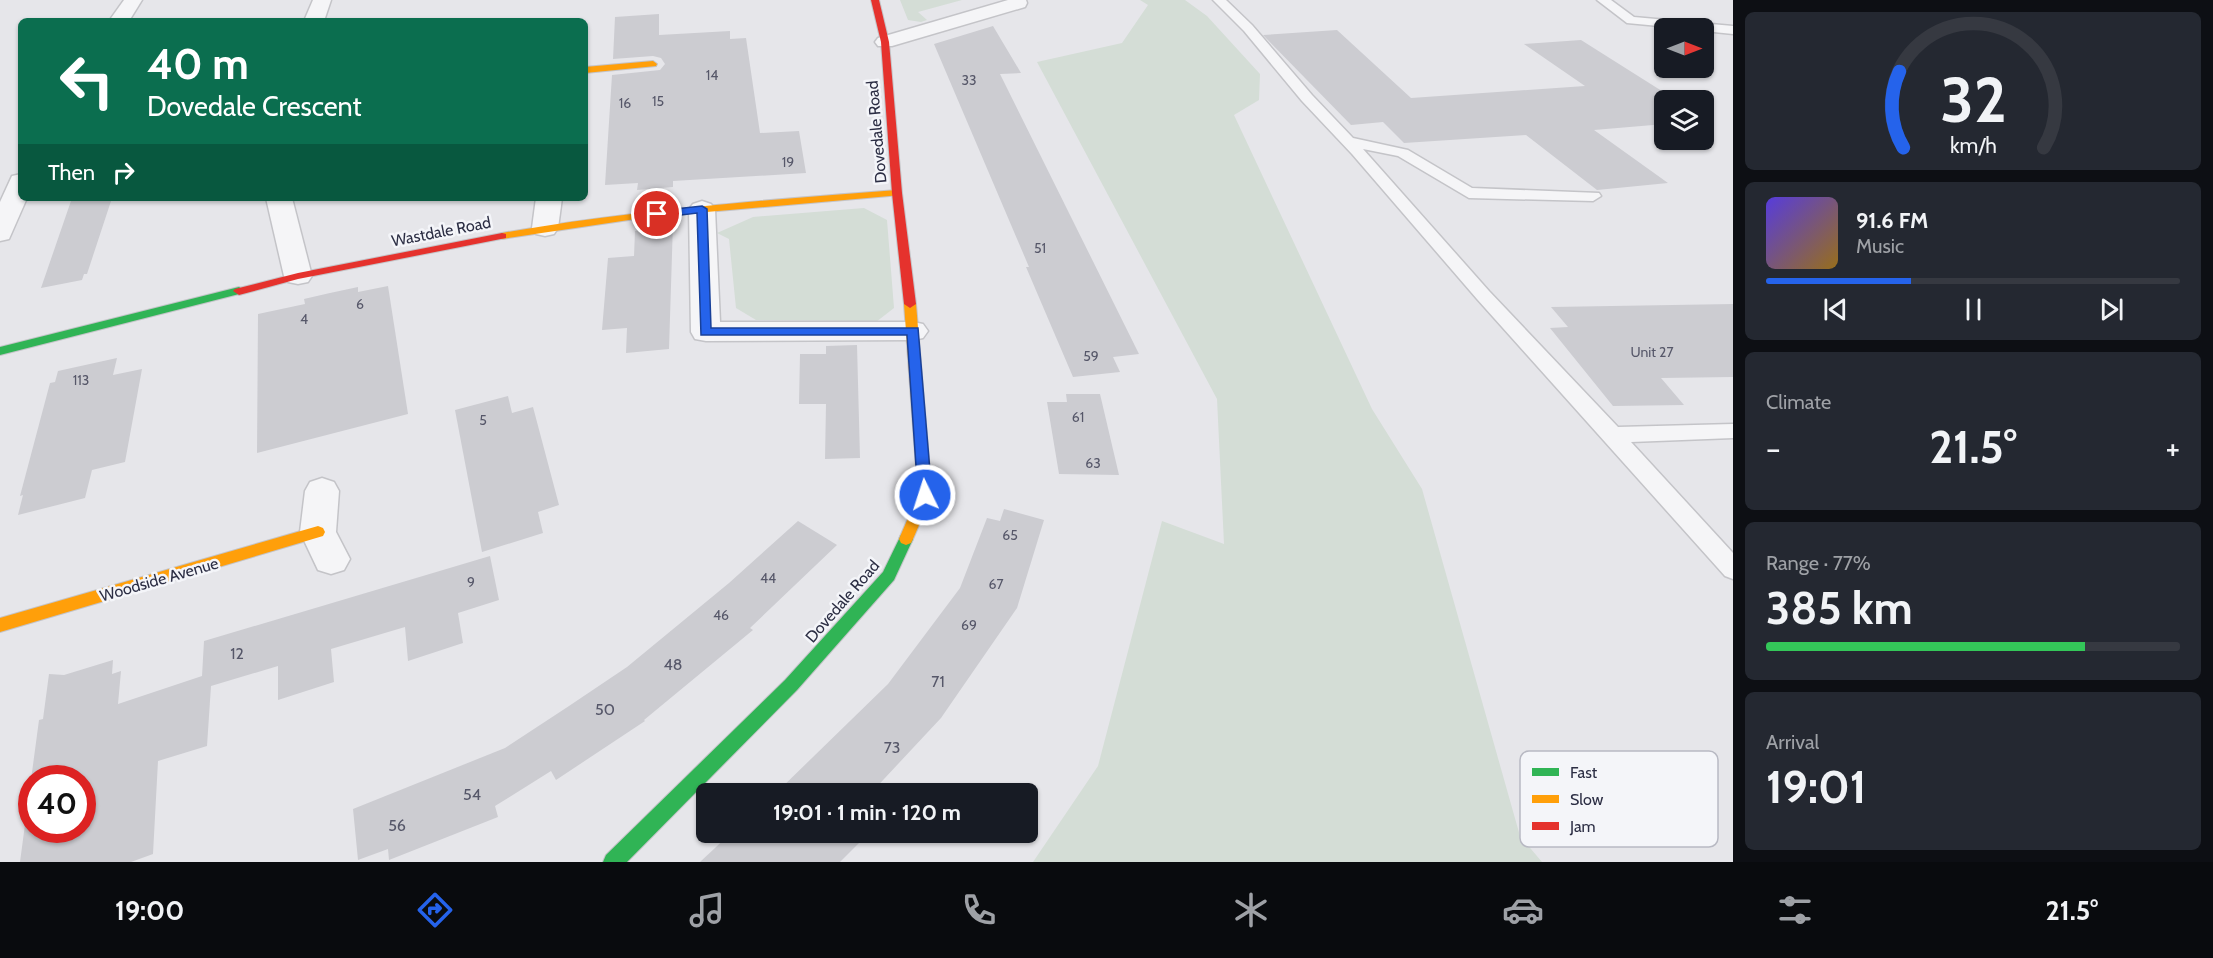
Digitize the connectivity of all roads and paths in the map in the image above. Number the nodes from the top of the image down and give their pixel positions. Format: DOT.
graph roads {
  1 [pos="133,0"];
  2 [pos="322,0"];
  3 [pos="875,0"];
  4 [pos="1017,0"];
  5 [pos="1219,0"];
  6 [pos="1603,0"];
  7 [pos="121,18"];
  8 [pos="315,18"];
  9 [pos="1733,30"];
  10 [pos="885,42"];
  11 [pos="652,64"];
  12 [pos="588,70"];
  13 [pos="1348,141"];
  14 [pos="18,188"];
  15 [pos="897,193"];
  16 [pos="1593,196"];
  17 [pos="280,201"];
  18 [pos="549,201"];
  19 [pos="702,209"];
  20 [pos="545,228"];
  21 [pos="0,233"];
  22 [pos="298,276"];
  23 [pos="913,331"];
  24 [pos="0,351"];
  25 [pos="1733,431"];
  26 [pos="1613,435"];
  27 [pos="322,491"];
  28 [pos="324,545"];
  29 [pos="1733,569"];
  30 [pos="0,625"];
  31 [pos="613,862"];
  1 -- 7 [label="street"];
  2 -- 8 [label="street"];
  3 -- 10 [label="street, Dovedale Road"];
  4 -- 10 [label="street"];
  5 -- 13 [label="lane"];
  6 -- 9 [label="lane"];
  10 -- 15 [label="street, Dovedale Road"];
  11 -- 12 [label="street"];
  13 -- 16 [label="lane"];
  13 -- 26 [label="lane"];
  14 -- 21 [label="street"];
  15 -- 19 [label="street, Wastdale Road"];
  15 -- 23 [label="street, Dovedale Road"];
  17 -- 22 [label="street"];
  18 -- 20 [label="street"];
  19 -- 20 [label="street, Wastdale Road"];
  19 -- 23 [label="street"];
  20 -- 22 [label="street, Wastdale Road"];
  22 -- 24 [label="street, Wastdale Road"];
  23 -- 31 [label="street, Dovedale Road"];
  25 -- 26 [label="lane"];
  26 -- 29 [label="lane"];
  27 -- 28 [label="street, Woodside Avenue"];
  28 -- 30 [label="street, Woodside Avenue"];
}
